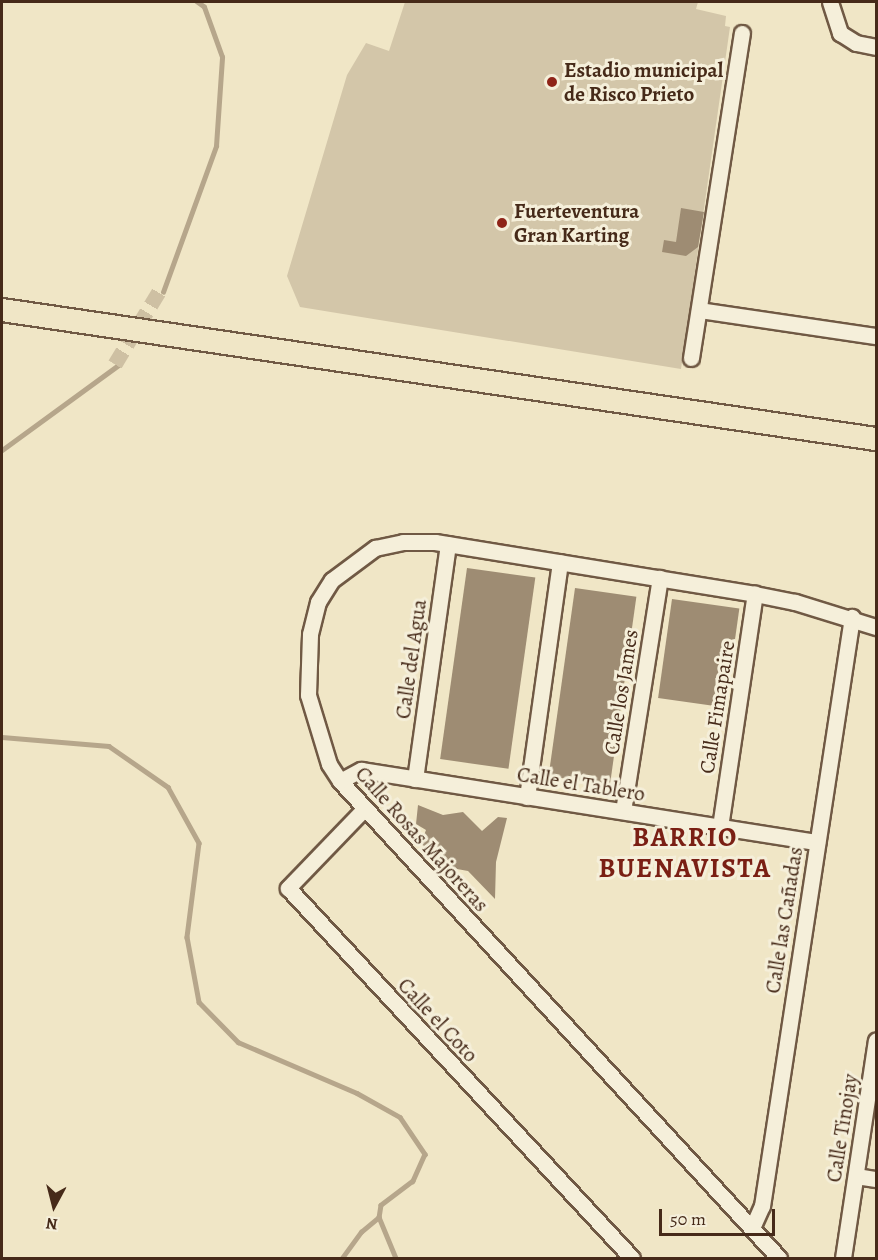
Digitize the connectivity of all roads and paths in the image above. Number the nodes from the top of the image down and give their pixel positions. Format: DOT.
graph roads {
  1 [pos="831,2"];
  2 [pos="742,33"];
  3 [pos="876,47"];
  4 [pos="2,310"];
  5 [pos="699,310"];
  6 [pos="876,336"];
  7 [pos="691,358"];
  8 [pos="876,439"];
  9 [pos="448,544"];
  10 [pos="560,562"];
  11 [pos="660,578"];
  12 [pos="755,594"];
  13 [pos="852,617"];
  14 [pos="876,627"];
  15 [pos="415,779"];
  16 [pos="340,781"];
  17 [pos="527,796"];
  18 [pos="363,809"];
  19 [pos="623,811"];
  20 [pos="720,827"];
  21 [pos="817,842"];
  22 [pos="876,1040"];
  23 [pos="856,1176"];
  24 [pos="876,1179"];
  25 [pos="752,1228"];
  26 [pos="632,1258"];
  27 [pos="779,1258"];
  28 [pos="843,1258"];
  1 -- 3 [label="street"];
  2 -- 5 [label="street"];
  4 -- 8 [label="main road"];
  5 -- 6 [label="street"];
  5 -- 7 [label="street"];
  9 -- 10 [label="street, Calle Rosas Majoreras"];
  9 -- 15 [label="street, Calle del Agua"];
  9 -- 16 [label="street, Calle Rosas Majoreras"];
  10 -- 11 [label="street, Calle Rosas Majoreras"];
  10 -- 17 [label="street"];
  11 -- 12 [label="street, Calle Rosas Majoreras"];
  11 -- 19 [label="street, Calle los James"];
  12 -- 13 [label="street, Calle Rosas Majoreras"];
  12 -- 20 [label="street, Calle Fimapaire"];
  13 -- 14 [label="street, Calle Rosas Majoreras"];
  13 -- 21 [label="street, Calle las Cañadas"];
  15 -- 16 [label="street, Calle el Tablero"];
  15 -- 17 [label="street, Calle el Tablero"];
  16 -- 18 [label="street, Calle Rosas Majoreras"];
  17 -- 19 [label="street, Calle el Tablero"];
  18 -- 25 [label="street, Calle Rosas Majoreras"];
  18 -- 26 [label="street, Calle el Coto"];
  19 -- 20 [label="street, Calle el Tablero"];
  20 -- 21 [label="street, Calle el Tablero"];
  21 -- 25 [label="street, Calle las Cañadas"];
  22 -- 23 [label="street, Calle Tinojay"];
  23 -- 24 [label="street"];
  23 -- 28 [label="street, Calle Tinojay"];
  25 -- 27 [label="street, Calle Rosas Majoreras"];
}
